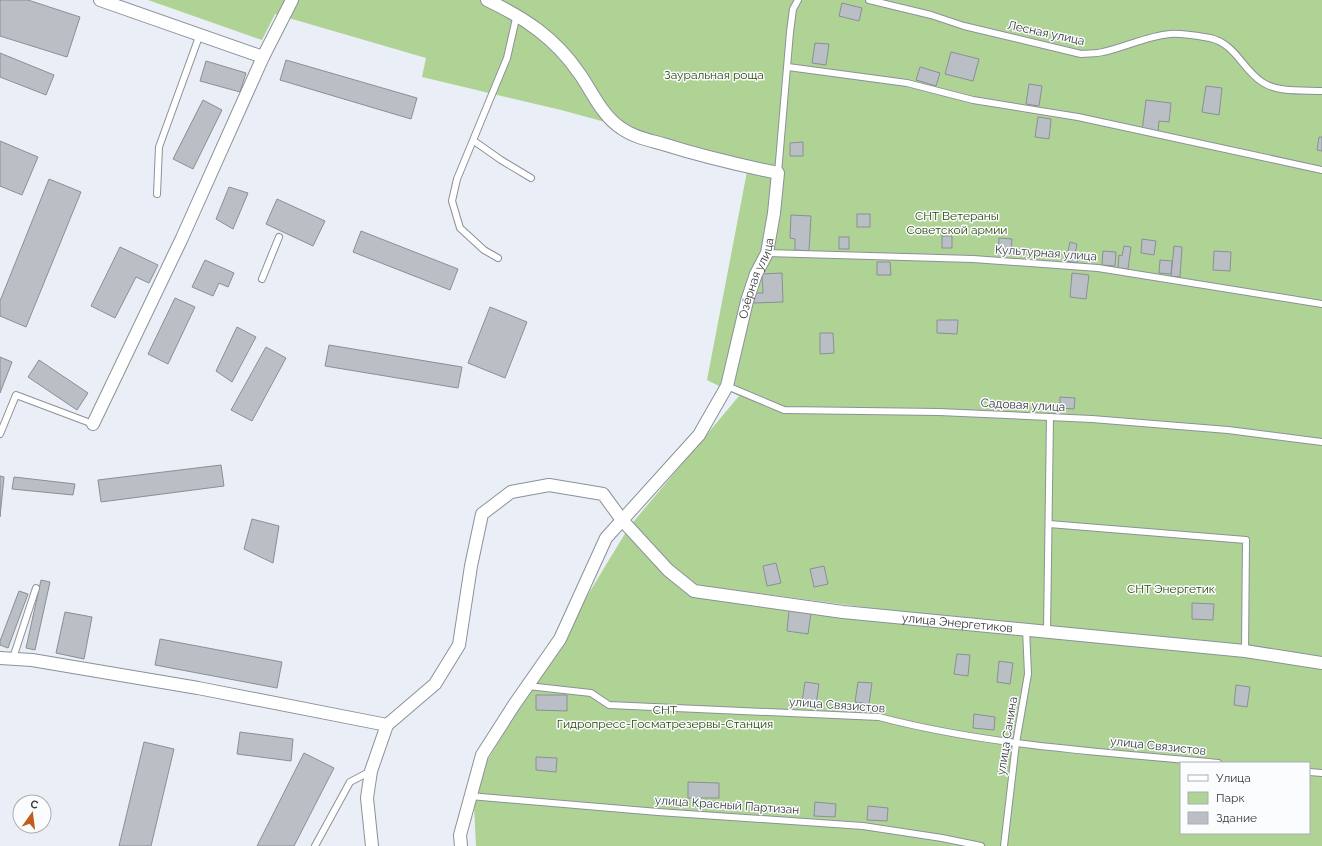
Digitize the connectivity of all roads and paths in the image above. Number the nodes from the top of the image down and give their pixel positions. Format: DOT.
graph roads {
  1 [pos="100,0"];
  2 [pos="292,0"];
  3 [pos="488,0"];
  4 [pos="798,0"];
  5 [pos="868,0"];
  6 [pos="517,14"];
  7 [pos="200,34"];
  8 [pos="263,57"];
  9 [pos="788,67"];
  10 [pos="1322,91"];
  11 [pos="474,141"];
  12 [pos="1322,170"];
  13 [pos="778,174"];
  14 [pos="531,178"];
  15 [pos="157,194"];
  16 [pos="279,237"];
  17 [pos="766,253"];
  18 [pos="498,258"];
  19 [pos="262,279"];
  20 [pos="1322,304"];
  21 [pos="727,386"];
  22 [pos="1050,417"];
  23 [pos="93,424"];
  24 [pos="0,434"];
  25 [pos="1322,442"];
  26 [pos="622,520"];
  27 [pos="1048,524"];
  28 [pos="36,588"];
  29 [pos="1026,629"];
  30 [pos="1047,631"];
  31 [pos="1245,651"];
  32 [pos="0,658"];
  33 [pos="13,658"];
  34 [pos="1322,664"];
  35 [pos="527,686"];
  36 [pos="387,725"];
  37 [pos="1016,742"];
  38 [pos="1208,762"];
  39 [pos="371,771"];
  40 [pos="1310,772"];
  41 [pos="1322,773"];
  42 [pos="470,796"];
  43 [pos="315,846"];
  44 [pos="372,846"];
  45 [pos="461,846"];
  46 [pos="981,846"];
  47 [pos="1004,846"];
  1 -- 7 [label="street"];
  2 -- 8 [label="street"];
  3 -- 6 [label="street"];
  4 -- 9 [label="lane, Озёрная улица"];
  5 -- 10 [label="lane, Лесная улица"];
  6 -- 11 [label="lane"];
  6 -- 13 [label="street"];
  7 -- 8 [label="street"];
  7 -- 15 [label="lane"];
  8 -- 23 [label="street"];
  9 -- 12 [label="lane"];
  9 -- 13 [label="lane, Озёрная улица"];
  11 -- 14 [label="lane"];
  11 -- 18 [label="lane"];
  13 -- 17 [label="street, Озёрная улица"];
  16 -- 19 [label="lane"];
  17 -- 20 [label="lane, Культурная улица"];
  17 -- 21 [label="street, Озёрная улица"];
  21 -- 22 [label="lane, Садовая улица"];
  21 -- 26 [label="street, Озёрная улица"];
  22 -- 25 [label="lane, Садовая улица"];
  22 -- 27 [label="lane"];
  23 -- 24 [label="lane"];
  26 -- 29 [label="street, улица Энергетиков"];
  26 -- 35 [label="street, Озёрная улица"];
  26 -- 36 [label="street, улица Энергетиков"];
  27 -- 30 [label="lane"];
  27 -- 31 [label="lane"];
  28 -- 33 [label="lane"];
  29 -- 30 [label="street, улица Энергетиков"];
  29 -- 37 [label="lane, улица Санина"];
  30 -- 31 [label="street, улица Энергетиков"];
  31 -- 34 [label="street, улица Энергетиков"];
  32 -- 33 [label="street"];
  33 -- 36 [label="street"];
  35 -- 37 [label="lane, улица Связистов"];
  35 -- 42 [label="street, Озёрная улица"];
  36 -- 39 [label="street"];
  37 -- 38 [label="lane, улица Связистов"];
  37 -- 47 [label="lane, улица Санина"];
  39 -- 43 [label="lane"];
  39 -- 44 [label="street"];
  40 -- 41 [label="lane"];
  42 -- 45 [label="street, Озёрная улица"];
  42 -- 46 [label="lane, улица Красный Партизан"];
}
